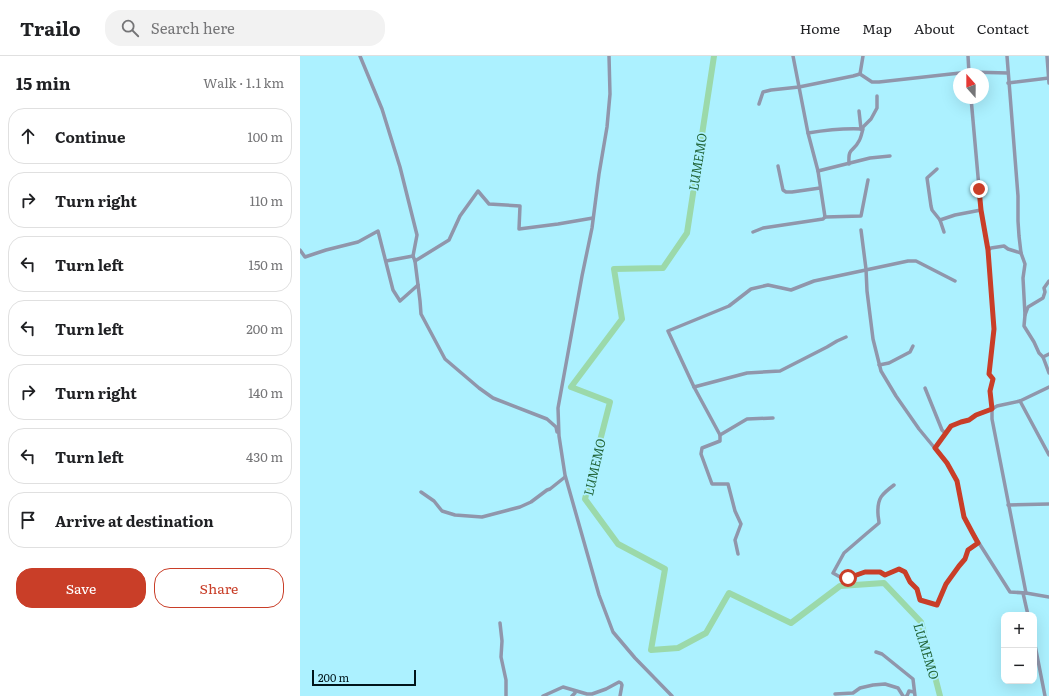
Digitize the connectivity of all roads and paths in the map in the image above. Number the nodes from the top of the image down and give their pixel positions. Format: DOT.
graph roads {
  1 [pos="360,56"];
  2 [pos="609,56"];
  3 [pos="793,56"];
  4 [pos="863,56"];
  5 [pos="968,56"];
  6 [pos="1007,56"];
  7 [pos="1047,56"];
  8 [pos="969,68"];
  9 [pos="989,73"];
  10 [pos="1008,73"];
  11 [pos="860,74"];
  12 [pos="953,75"];
  13 [pos="1049,78"];
  14 [pos="1008,83"];
  15 [pos="1049,83"];
  16 [pos="799,87"];
  17 [pos="877,96"];
  18 [pos="759,104"];
  19 [pos="972,104"];
  20 [pos="859,111"];
  21 [pos="861,129"];
  22 [pos="808,133"];
  23 [pos="890,156"];
  24 [pos="849,164"];
  25 [pos="778,166"];
  26 [pos="937,169"];
  27 [pos="818,171"];
  28 [pos="868,180"];
  29 [pos="820,188"];
  30 [pos="981,210"];
  31 [pos="825,217"];
  32 [pos="593,218"];
  33 [pos="940,220"];
  34 [pos="861,230"];
  35 [pos="753,232"];
  36 [pos="944,232"];
  37 [pos="300,250"];
  38 [pos="988,250"];
  39 [pos="1021,253"];
  40 [pos="413,256"];
  41 [pos="386,261"];
  42 [pos="415,261"];
  43 [pos="866,269"];
  44 [pos="955,281"];
  45 [pos="1049,281"];
  46 [pos="418,285"];
  47 [pos="1025,314"];
  48 [pos="846,337"];
  49 [pos="912,346"];
  50 [pos="1049,354"];
  51 [pos="1043,357"];
  52 [pos="879,365"];
  53 [pos="1049,373"];
  54 [pos="694,387"];
  55 [pos="1049,387"];
  56 [pos="925,388"];
  57 [pos="1020,401"];
  58 [pos="992,409"];
  59 [pos="773,418"];
  60 [pos="945,433"];
  61 [pos="720,434"];
  62 [pos="558,436"];
  63 [pos="935,448"];
  64 [pos="1049,455"];
  65 [pos="565,477"];
  66 [pos="894,485"];
  67 [pos="421,492"];
  68 [pos="1049,504"];
  69 [pos="1008,505"];
  70 [pos="978,543"];
  71 [pos="738,554"];
  72 [pos="1024,593"];
  73 [pos="1049,598"];
  74 [pos="1027,612"];
  75 [pos="500,623"];
  76 [pos="1036,648"];
  77 [pos="876,652"];
  78 [pos="575,694"];
  79 [pos="835,694"];
  80 [pos="853,694"];
  81 [pos="914,694"];
  82 [pos="506,696"];
  83 [pos="543,696"];
  84 [pos="620,696"];
  85 [pos="672,696"];
  86 [pos="904,696"];
  87 [pos="1045,696"];
  1 -- 40 [label="street"];
  2 -- 32 [label="street"];
  3 -- 16 [label="street"];
  4 -- 11 [label="street"];
  5 -- 8 [label="street"];
  6 -- 10 [label="street"];
  7 -- 13 [label="street"];
  9 -- 10 [label="street"];
  10 -- 14 [label="street"];
  11 -- 12 [label="street"];
  11 -- 16 [label="street"];
  13 -- 14 [label="street"];
  13 -- 15 [label="street"];
  14 -- 39 [label="street"];
  16 -- 18 [label="street"];
  16 -- 22 [label="street"];
  17 -- 21 [label="street"];
  19 -- 30 [label="street"];
  20 -- 21 [label="street"];
  21 -- 22 [label="street"];
  21 -- 24 [label="street"];
  22 -- 27 [label="street"];
  23 -- 24 [label="street"];
  24 -- 27 [label="street"];
  25 -- 29 [label="street"];
  26 -- 33 [label="street"];
  27 -- 29 [label="street"];
  28 -- 31 [label="street"];
  29 -- 31 [label="street"];
  30 -- 33 [label="street"];
  30 -- 38 [label="street"];
  31 -- 35 [label="street"];
  32 -- 42 [label="street"];
  32 -- 62 [label="street"];
  33 -- 36 [label="street"];
  34 -- 43 [label="street"];
  37 -- 41 [label="street"];
  38 -- 39 [label="street"];
  38 -- 58 [label="street"];
  39 -- 47 [label="street"];
  40 -- 41 [label="street"];
  40 -- 42 [label="street"];
  41 -- 46 [label="street"];
  42 -- 46 [label="street"];
  43 -- 44 [label="street"];
  43 -- 52 [label="street"];
  43 -- 54 [label="street"];
  45 -- 47 [label="street"];
  46 -- 62 [label="street"];
  47 -- 51 [label="street"];
  48 -- 54 [label="street"];
  49 -- 52 [label="street"];
  50 -- 51 [label="street"];
  51 -- 53 [label="street"];
  52 -- 63 [label="street"];
  54 -- 61 [label="street"];
  55 -- 57 [label="street"];
  56 -- 60 [label="street"];
  57 -- 58 [label="street"];
  57 -- 64 [label="street"];
  58 -- 60 [label="street"];
  58 -- 69 [label="street"];
  59 -- 61 [label="street"];
  60 -- 63 [label="street"];
  61 -- 71 [label="street"];
  62 -- 65 [label="street"];
  63 -- 70 [label="street"];
  65 -- 67 [label="street"];
  65 -- 85 [label="street"];
  66 -- 70 [label="street"];
  68 -- 69 [label="street"];
  69 -- 72 [label="street"];
  70 -- 72 [label="street"];
  72 -- 73 [label="street"];
  72 -- 74 [label="street"];
  75 -- 82 [label="street"];
  76 -- 87 [label="street"];
  77 -- 81 [label="street"];
  78 -- 83 [label="street"];
  78 -- 84 [label="street"];
  79 -- 80 [label="street"];
  80 -- 86 [label="street"];
  81 -- 86 [label="street"];
}
